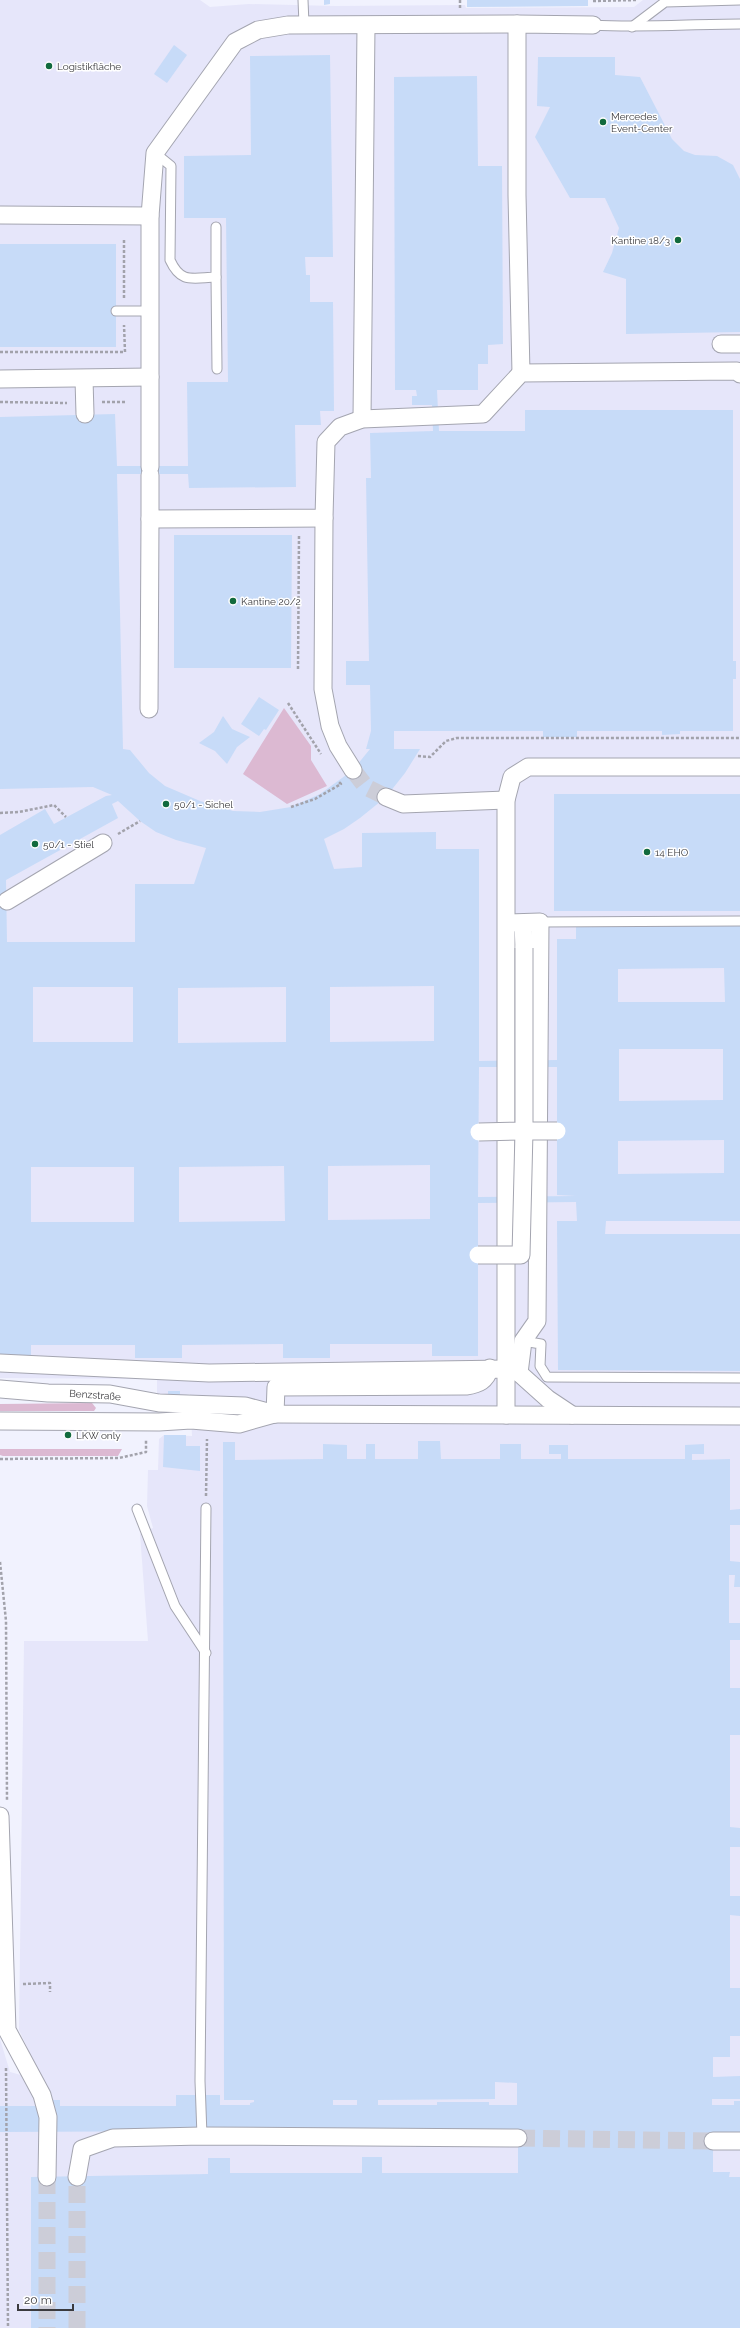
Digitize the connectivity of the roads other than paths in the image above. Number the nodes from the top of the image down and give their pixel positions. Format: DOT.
graph roads {
  1 [pos="303,0"];
  2 [pos="740,0"];
  3 [pos="304,24"];
  4 [pos="517,24"];
  5 [pos="740,24"];
  6 [pos="593,25"];
  7 [pos="366,26"];
  8 [pos="632,27"];
  9 [pos="155,153"];
  10 [pos="0,215"];
  11 [pos="150,216"];
  12 [pos="216,227"];
  13 [pos="216,277"];
  14 [pos="120,311"];
  15 [pos="149,311"];
  16 [pos="721,344"];
  17 [pos="740,344"];
  18 [pos="217,369"];
  19 [pos="739,372"];
  20 [pos="521,374"];
  21 [pos="150,377"];
  22 [pos="0,379"];
  23 [pos="84,379"];
  24 [pos="85,408"];
  25 [pos="362,419"];
  26 [pos="324,518"];
  27 [pos="150,519"];
  28 [pos="149,709"];
  29 [pos="740,767"];
  30 [pos="353,770"];
  31 [pos="386,796"];
  32 [pos="506,800"];
  33 [pos="103,843"];
  34 [pos="2,904"];
  35 [pos="740,920"];
  36 [pos="523,923"];
  37 [pos="524,1131"];
  38 [pos="557,1131"];
  39 [pos="479,1132"];
  40 [pos="478,1255"];
  41 [pos="523,1341"];
  42 [pos="0,1363"];
  43 [pos="490,1368"];
  44 [pos="513,1371"];
  45 [pos="740,1378"];
  46 [pos="0,1389"];
  47 [pos="191,1412"];
  48 [pos="275,1414"];
  49 [pos="506,1415"];
  50 [pos="572,1415"];
  51 [pos="740,1416"];
  52 [pos="0,1421"];
  53 [pos="206,1508"];
  54 [pos="137,1509"];
  55 [pos="206,1653"];
  56 [pos="3,1809"];
  57 [pos="202,2136"];
  58 [pos="518,2138"];
  59 [pos="713,2141"];
  60 [pos="740,2141"];
  61 [pos="47,2177"];
  62 [pos="77,2177"];
  1 -- 3 [label="lane"];
  2 -- 8 [label="lane"];
  3 -- 7 [label="street"];
  3 -- 9 [label="street"];
  4 -- 6 [label="street"];
  4 -- 7 [label="street"];
  4 -- 20 [label="street"];
  5 -- 8 [label="lane"];
  6 -- 8 [label="lane"];
  7 -- 25 [label="street"];
  9 -- 11 [label="street"];
  9 -- 13 [label="lane"];
  10 -- 11 [label="street"];
  11 -- 15 [label="street"];
  12 -- 13 [label="lane"];
  13 -- 18 [label="lane"];
  14 -- 15 [label="lane"];
  15 -- 21 [label="street"];
  16 -- 17 [label="street"];
  19 -- 20 [label="street"];
  20 -- 25 [label="street"];
  21 -- 23 [label="street"];
  21 -- 27 [label="street"];
  22 -- 23 [label="street"];
  23 -- 24 [label="street"];
  25 -- 26 [label="street"];
  26 -- 27 [label="street"];
  26 -- 30 [label="street"];
  27 -- 28 [label="street"];
  29 -- 32 [label="street"];
  31 -- 32 [label="street"];
  32 -- 36 [label="street"];
  33 -- 34 [label="street"];
  35 -- 36 [label="lane"];
  36 -- 37 [label="street, bridge"];
  36 -- 41 [label="street"];
  36 -- 44 [label="street"];
  37 -- 38 [label="street, bridge"];
  37 -- 39 [label="street, bridge"];
  37 -- 40 [label="street, bridge"];
  41 -- 44 [label="street"];
  41 -- 45 [label="lane"];
  42 -- 43 [label="street"];
  43 -- 44 [label="street"];
  43 -- 48 [label="street"];
  44 -- 49 [label="street"];
  44 -- 50 [label="street"];
  46 -- 47 [label="street, Benzstraße"];
  47 -- 48 [label="street"];
  47 -- 52 [label="street"];
  48 -- 49 [label="street"];
  49 -- 50 [label="street"];
  50 -- 51 [label="street"];
  53 -- 55 [label="lane"];
  54 -- 55 [label="lane"];
  55 -- 57 [label="lane"];
  56 -- 61 [label="street"];
  57 -- 58 [label="street"];
  57 -- 62 [label="street"];
  59 -- 60 [label="street"];
}
